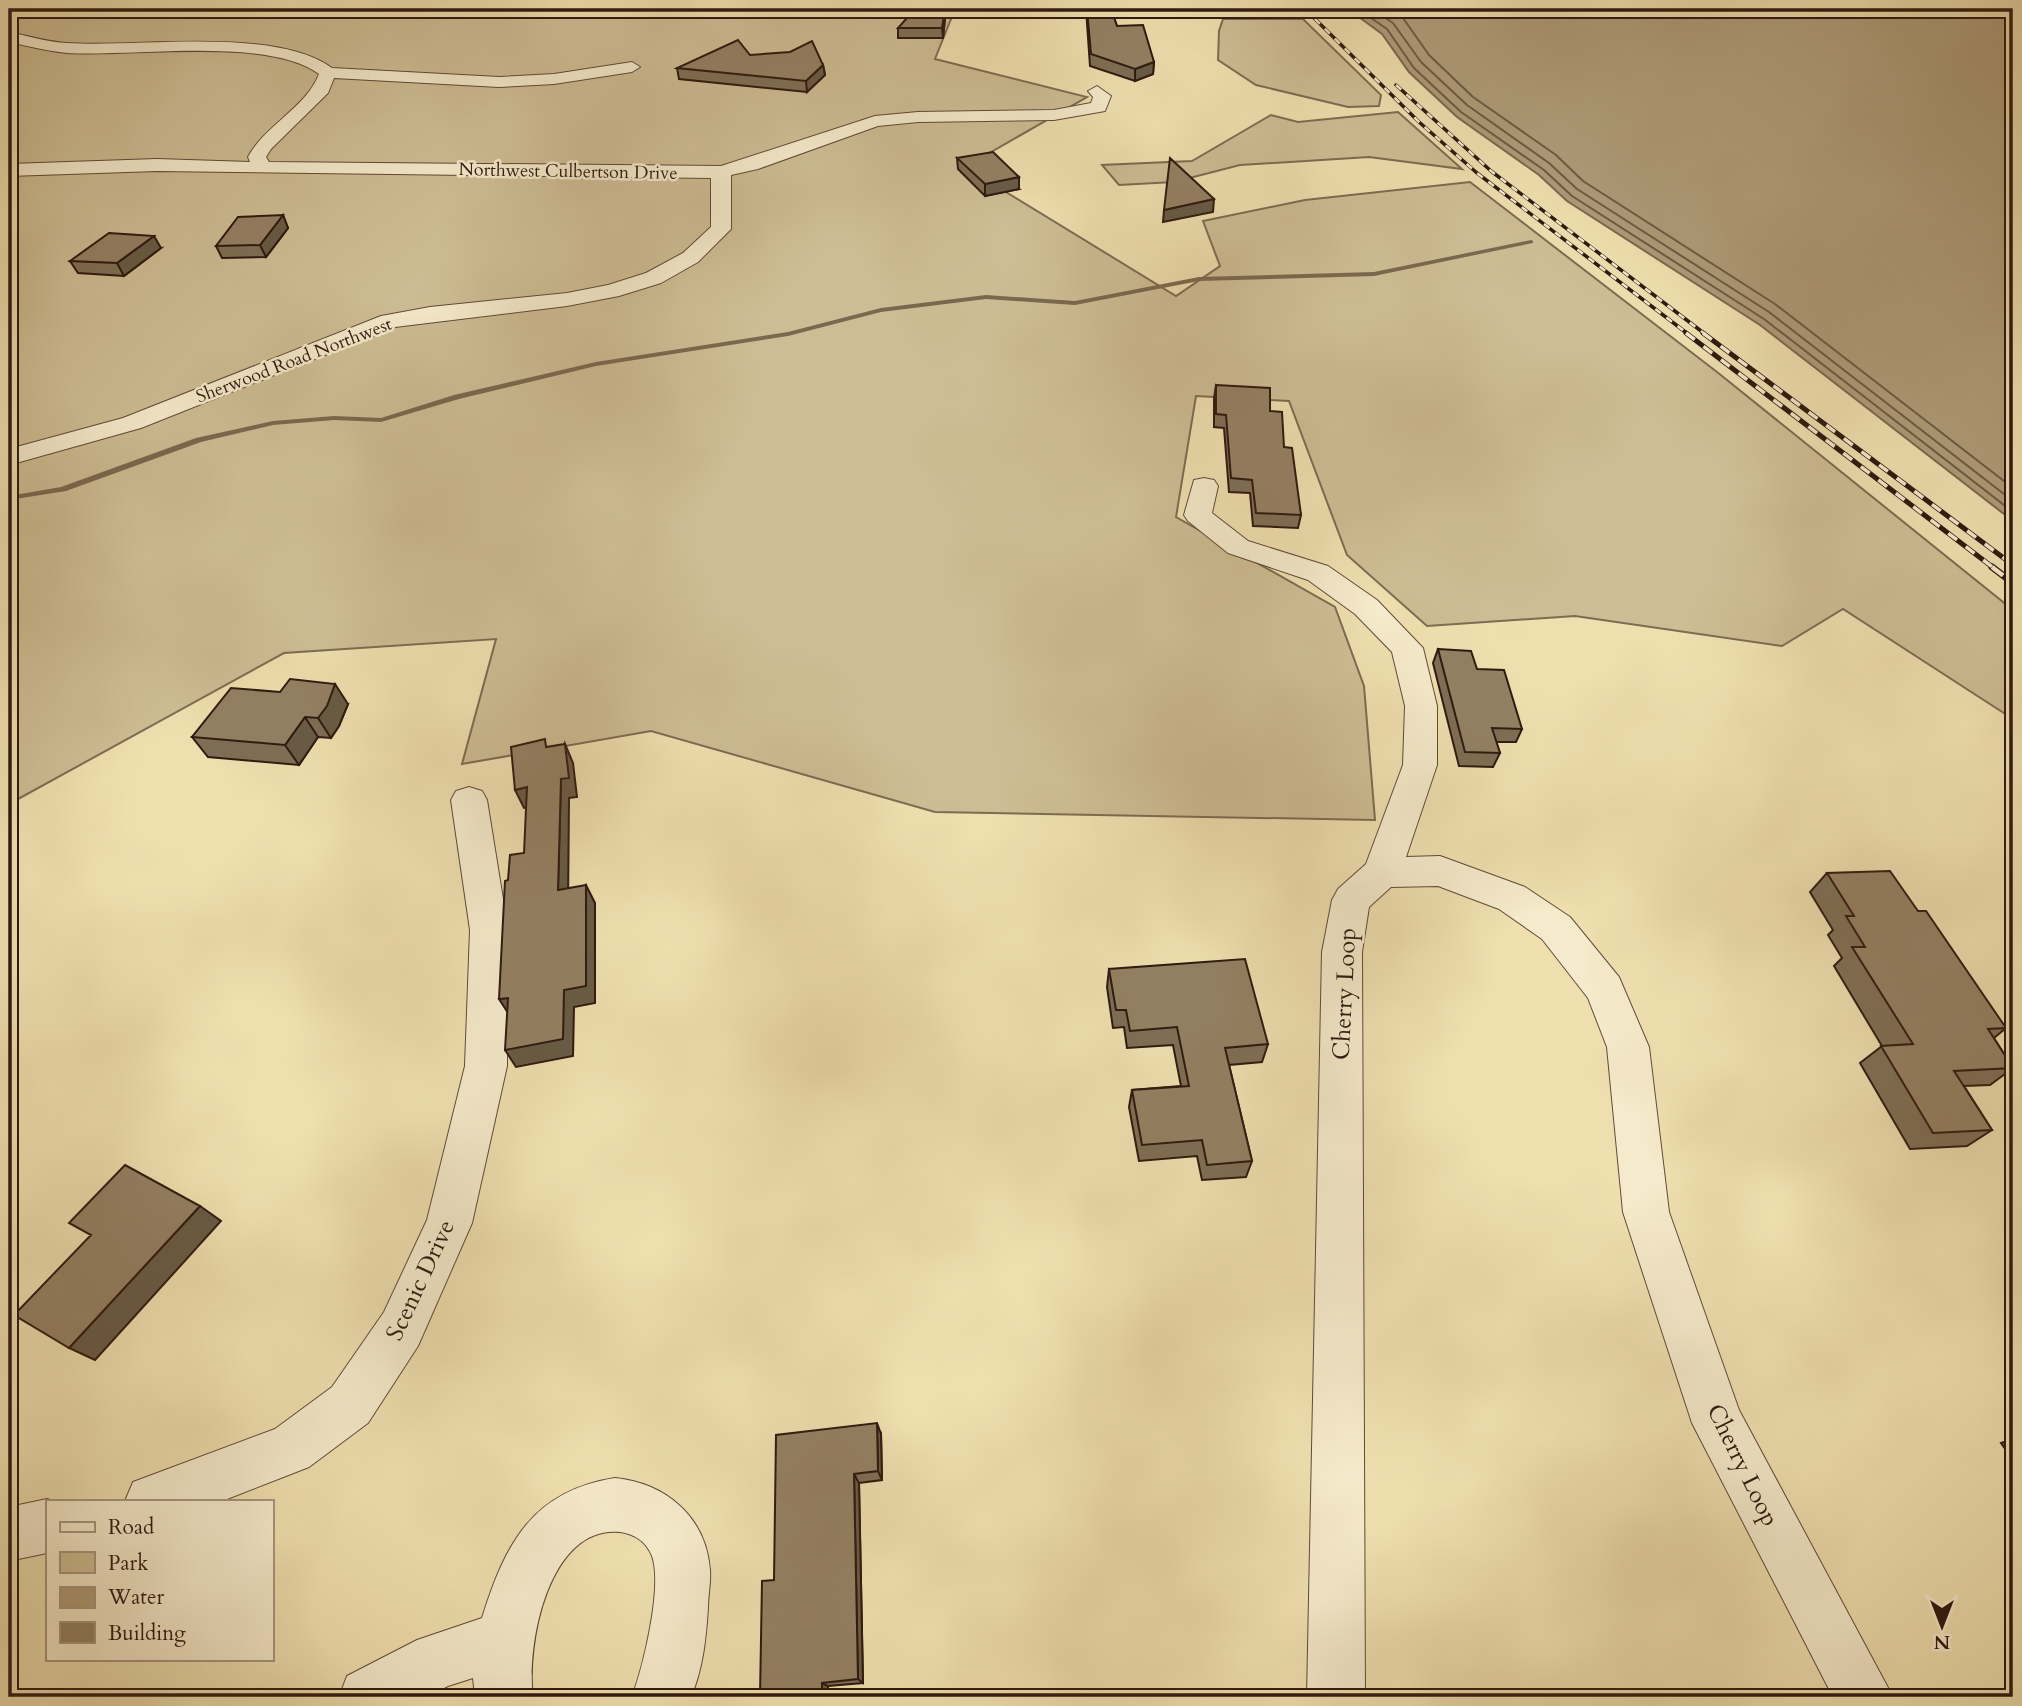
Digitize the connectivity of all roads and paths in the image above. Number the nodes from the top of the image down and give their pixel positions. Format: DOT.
graph roads {
  1 [pos="9,37"];
  2 [pos="632,67"];
  3 [pos="328,73"];
  4 [pos="1097,91"];
  5 [pos="262,168"];
  6 [pos="9,170"];
  7 [pos="721,172"];
  8 [pos="9,457"];
  9 [pos="1203,486"];
  10 [pos="469,800"];
  11 [pos="1382,872"];
  12 [pos="155,1500"];
  13 [pos="46,1527"];
  14 [pos="9,1534"];
  15 [pos="504,1640"];
  16 [pos="368,1697"];
  17 [pos="504,1697"];
  18 [pos="661,1697"];
  19 [pos="1336,1697"];
  20 [pos="1864,1697"];
  1 -- 3 [label="street"];
  2 -- 3 [label="street"];
  3 -- 5 [label="street"];
  4 -- 7 [label="street, Northwest Culbertson Drive"];
  5 -- 6 [label="street, Northwest Culbertson Drive"];
  5 -- 7 [label="street, Northwest Culbertson Drive"];
  7 -- 8 [label="street, Sherwood Road Northwest"];
  9 -- 11 [label="lane"];
  10 -- 12 [label="street, Scenic Drive"];
  11 -- 19 [label="street, Cherry Loop"];
  11 -- 20 [label="street, Cherry Loop"];
  13 -- 14 [label="street"];
  15 -- 16 [label="street"];
  15 -- 17 [label="street"];
  15 -- 18 [label="street"];
}
